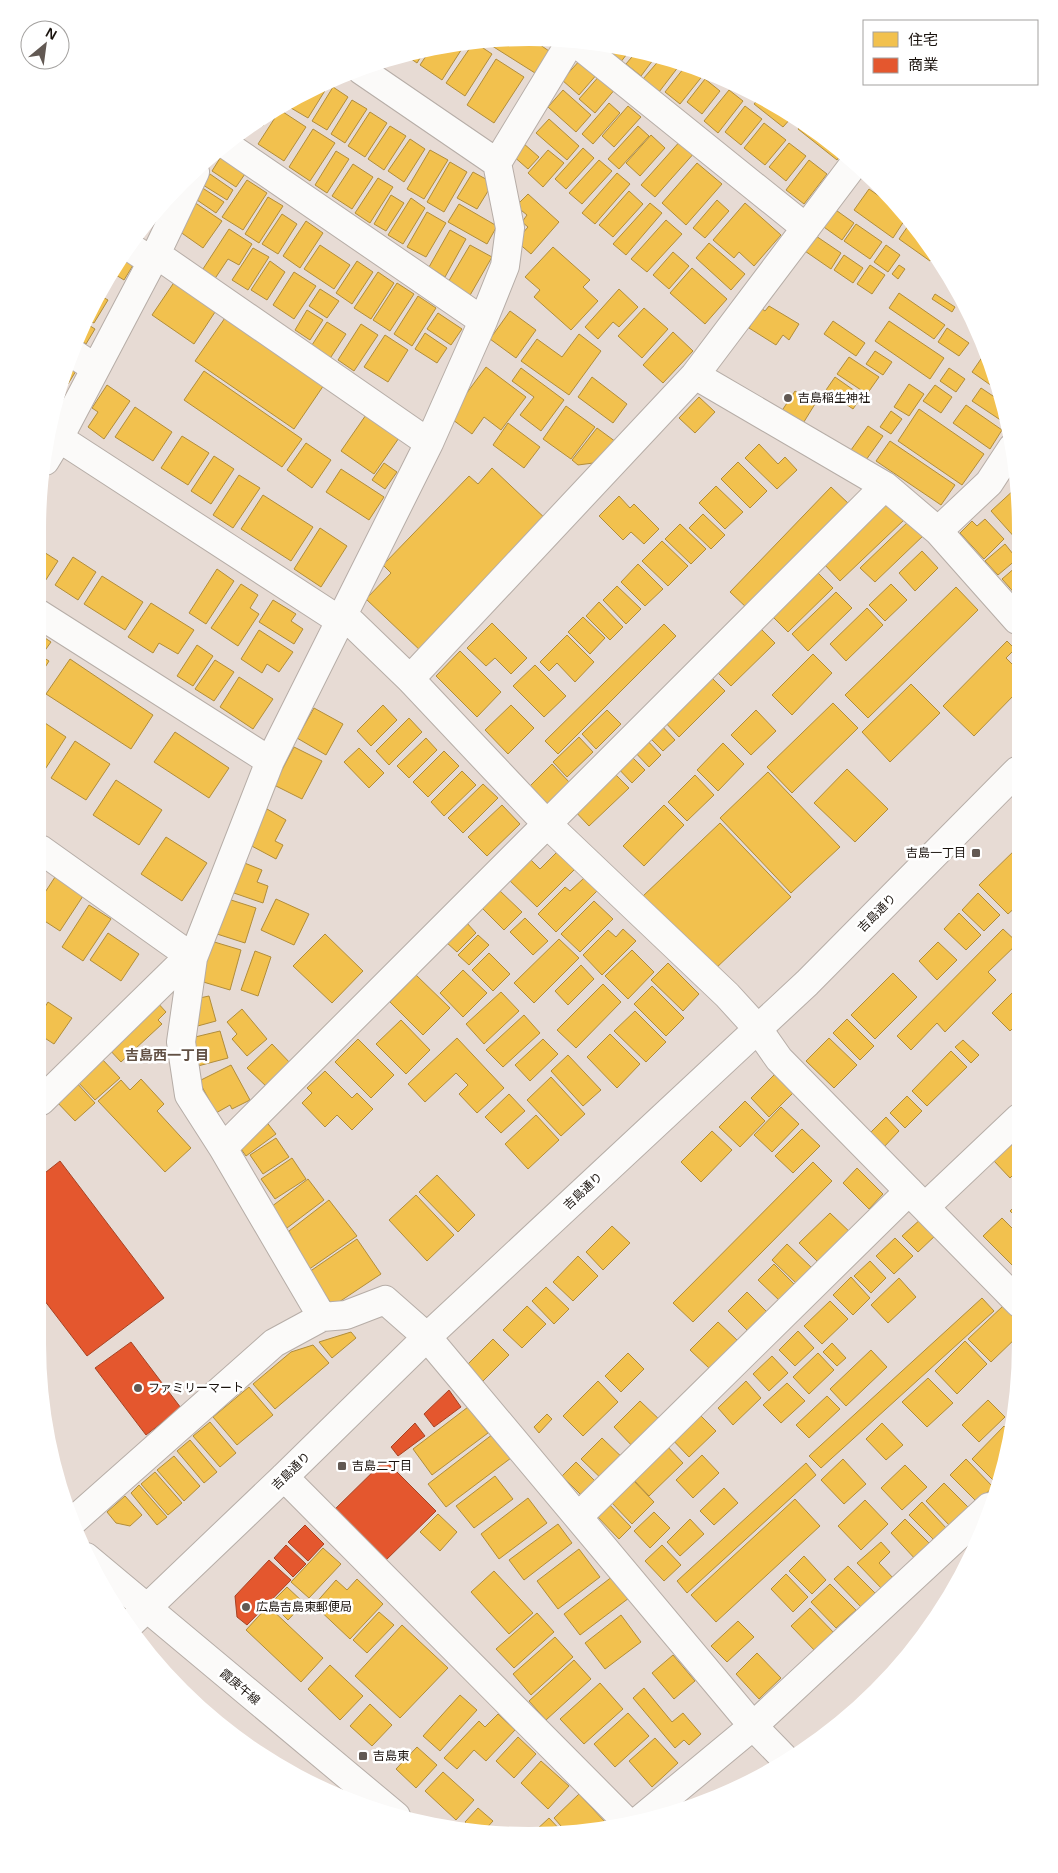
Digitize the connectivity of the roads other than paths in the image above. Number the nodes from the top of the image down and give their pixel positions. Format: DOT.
graph roads {
  1 [pos="561,47"];
  2 [pos="568,48"];
  3 [pos="367,74"];
  4 [pos="232,149"];
  5 [pos="497,163"];
  6 [pos="850,169"];
  7 [pos="180,196"];
  8 [pos="806,228"];
  9 [pos="145,254"];
  10 [pos="483,321"];
  11 [pos="84,361"];
  12 [pos="695,375"];
  13 [pos="429,442"];
  14 [pos="54,443"];
  15 [pos="53,451"];
  16 [pos="1006,457"];
  17 [pos="886,486"];
  18 [pos="938,531"];
  19 [pos="1012,614"];
  20 [pos="46,618"];
  21 [pos="339,620"];
  22 [pos="410,679"];
  23 [pos="270,761"];
  24 [pos="1012,776"];
  25 [pos="546,823"];
  26 [pos="46,853"];
  27 [pos="193,958"];
  28 [pos="758,1028"];
  29 [pos="46,1092"];
  30 [pos="1012,1124"];
  31 [pos="223,1148"];
  32 [pos="917,1199"];
  33 [pos="1012,1296"];
  34 [pos="322,1317"];
  35 [pos="426,1337"];
  36 [pos="284,1477"];
  37 [pos="980,1515"];
  38 [pos="78,1516"];
  39 [pos="578,1517"];
  40 [pos="114,1590"];
  41 [pos="137,1617"];
  42 [pos="753,1726"];
  43 [pos="781,1755"];
  44 [pos="378,1802"];
  45 [pos="651,1811"];
  46 [pos="623,1817"];
  1 -- 5 [label="street"];
  2 -- 8 [label="street"];
  3 -- 5 [label="street"];
  4 -- 10 [label="street"];
  5 -- 10 [label="street"];
  6 -- 8 [label="street"];
  7 -- 9 [label="street"];
  8 -- 12 [label="street"];
  9 -- 11 [label="street"];
  9 -- 13 [label="street"];
  10 -- 13 [label="street"];
  11 -- 14 [label="street"];
  12 -- 17 [label="street"];
  12 -- 22 [label="street"];
  13 -- 21 [label="street"];
  15 -- 21 [label="street"];
  16 -- 18 [label="street"];
  17 -- 18 [label="street"];
  17 -- 25 [label="street"];
  18 -- 19 [label="street"];
  20 -- 23 [label="street"];
  21 -- 22 [label="street"];
  21 -- 23 [label="street"];
  22 -- 25 [label="street"];
  23 -- 27 [label="street"];
  24 -- 28 [label="street, 吉島通り"];
  25 -- 28 [label="street"];
  25 -- 31 [label="street"];
  26 -- 27 [label="street"];
  27 -- 29 [label="street"];
  27 -- 31 [label="street"];
  28 -- 32 [label="street"];
  28 -- 35 [label="street, 吉島通り"];
  30 -- 32 [label="street"];
  31 -- 34 [label="street"];
  32 -- 33 [label="street"];
  32 -- 39 [label="street"];
  34 -- 35 [label="street"];
  34 -- 38 [label="street"];
  35 -- 36 [label="street, 吉島通り"];
  35 -- 39 [label="street"];
  36 -- 41 [label="street, 吉島通り"];
  36 -- 46 [label="street"];
  37 -- 42 [label="street"];
  39 -- 42 [label="street"];
  40 -- 41 [label="street, 霞庚午線"];
  41 -- 44 [label="street, 霞庚午線"];
  42 -- 43 [label="street"];
  42 -- 45 [label="street"];
}
